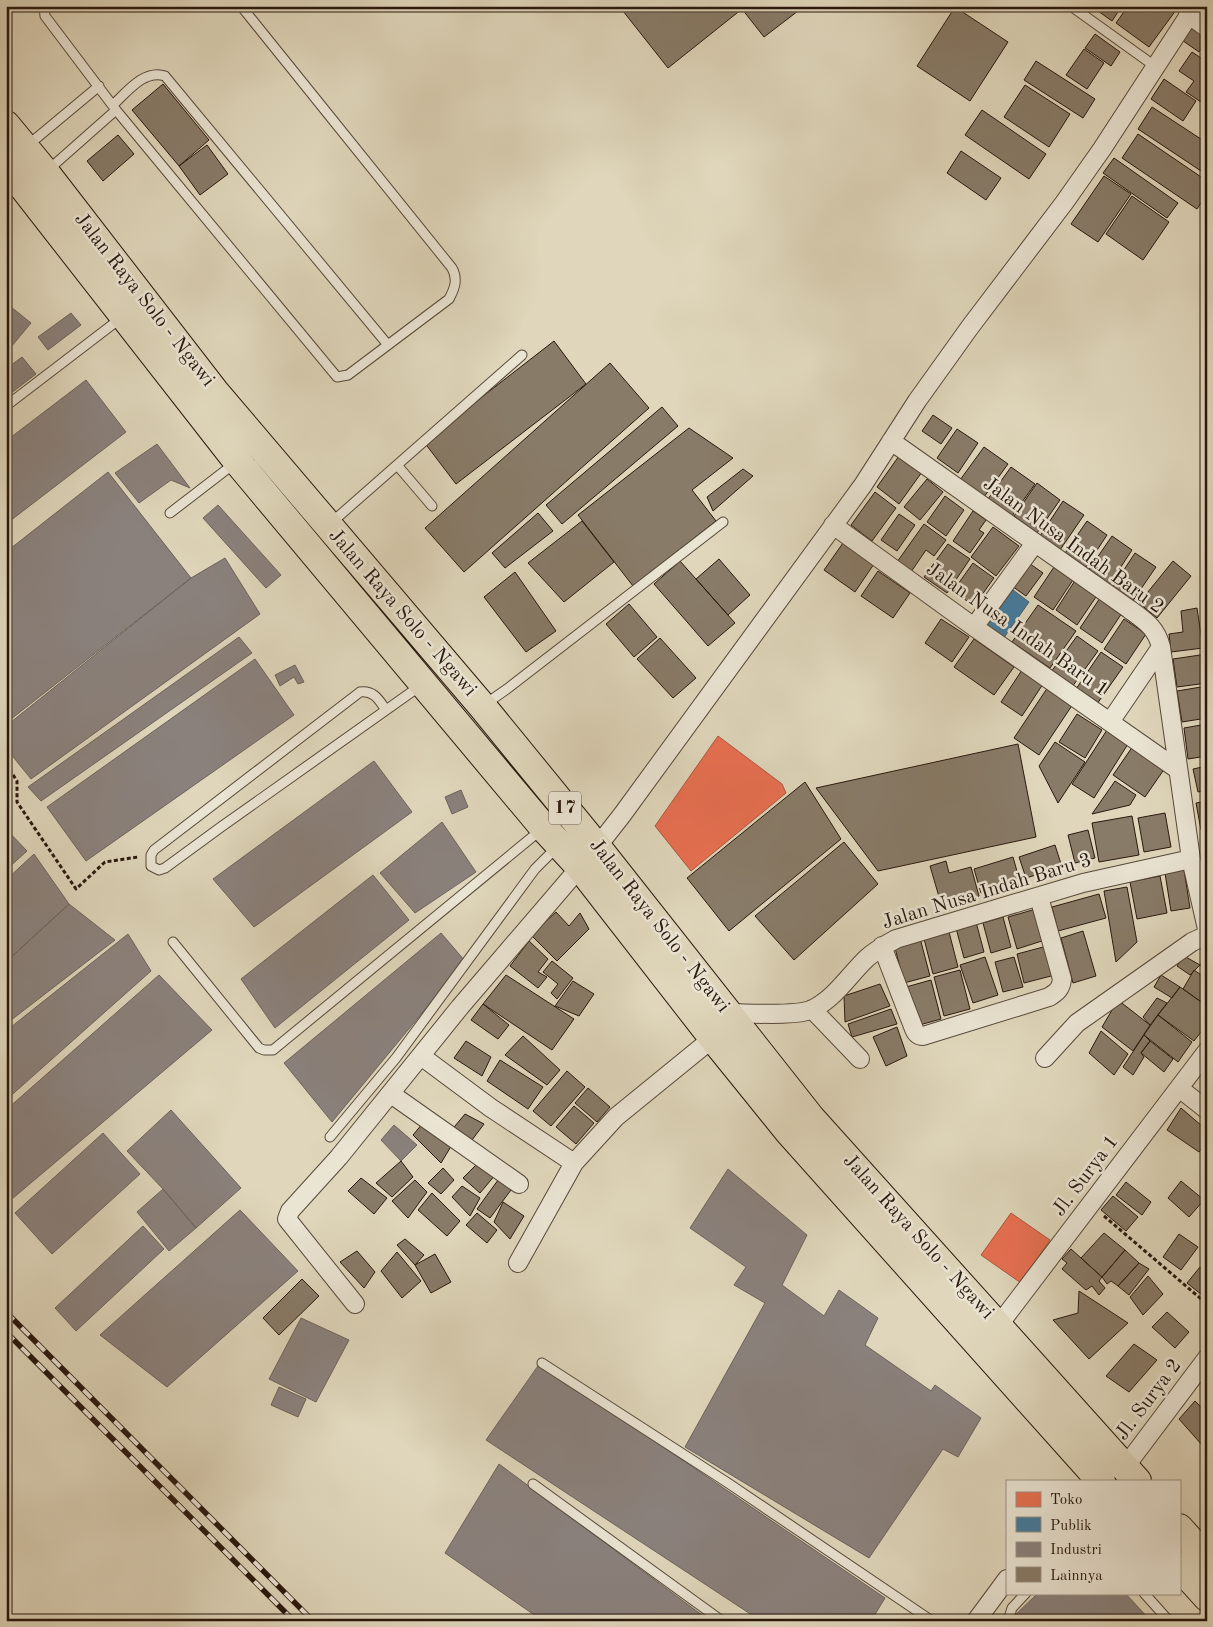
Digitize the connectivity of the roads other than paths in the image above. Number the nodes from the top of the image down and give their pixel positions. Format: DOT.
graph roads {
  1 [pos="44,6"];
  2 [pos="241,6"];
  3 [pos="1070,6"];
  4 [pos="1191,10"];
  5 [pos="1207,28"];
  6 [pos="1156,67"];
  7 [pos="99,86"];
  8 [pos="115,108"];
  9 [pos="6,125"];
  10 [pos="16,156"];
  11 [pos="45,172"];
  12 [pos="124,315"];
  13 [pos="388,345"];
  14 [pos="522,355"];
  15 [pos="6,406"];
  16 [pos="891,442"];
  17 [pos="237,461"];
  18 [pos="397,465"];
  19 [pos="432,506"];
  20 [pos="170,513"];
  21 [pos="723,522"];
  22 [pos="833,525"];
  23 [pos="328,526"];
  24 [pos="1035,543"];
  25 [pos="974,627"];
  26 [pos="1161,646"];
  27 [pos="424,683"];
  28 [pos="482,706"];
  29 [pos="386,710"];
  30 [pos="1110,722"];
  31 [pos="1177,769"];
  32 [pos="552,836"];
  33 [pos="589,857"];
  34 [pos="1191,859"];
  35 [pos="1039,897"];
  36 [pos="1205,923"];
  37 [pos="1207,935"];
  38 [pos="173,942"];
  39 [pos="882,946"];
  40 [pos="812,1009"];
  41 [pos="728,1012"];
  42 [pos="713,1038"];
  43 [pos="1207,1051"];
  44 [pos="421,1056"];
  45 [pos="1044,1058"];
  46 [pos="860,1059"];
  47 [pos="1179,1088"];
  48 [pos="391,1094"];
  49 [pos="1207,1110"];
  50 [pos="330,1137"];
  51 [pos="574,1163"];
  52 [pos="519,1184"];
  53 [pos="518,1264"];
  54 [pos="355,1304"];
  55 [pos="998,1326"];
  56 [pos="1207,1358"];
  57 [pos="542,1363"];
  58 [pos="1131,1474"];
  59 [pos="1090,1476"];
  60 [pos="533,1484"];
  61 [pos="1180,1529"];
  62 [pos="1207,1559"];
  63 [pos="1180,1567"];
  64 [pos="1006,1580"];
  65 [pos="1025,1594"];
  66 [pos="1145,1594"];
  67 [pos="1207,1597"];
  68 [pos="722,1621"];
  69 [pos="932,1621"];
  70 [pos="976,1621"];
  71 [pos="1008,1621"];
  72 [pos="1169,1621"];
  1 -- 7 [label="lane"];
  2 -- 13 [label="lane"];
  3 -- 6 [label="lane"];
  4 -- 5 [label="street"];
  4 -- 6 [label="street"];
  6 -- 16 [label="street"];
  7 -- 8 [label="lane"];
  7 -- 10 [label="lane"];
  8 -- 11 [label="lane"];
  8 -- 13 [label="lane"];
  8 -- 13 [label="lane"];
  9 -- 10 [label="highway, Jalan Raya Solo - Ngawi / 17"];
  10 -- 11 [label="highway, Jalan Raya Solo - Ngawi / 17"];
  10 -- 12 [label="highway, Jalan Raya Solo - Ngawi / 17"];
  11 -- 23 [label="highway, Jalan Raya Solo - Ngawi / 17"];
  12 -- 15 [label="lane"];
  12 -- 17 [label="highway, Jalan Raya Solo - Ngawi / 17"];
  14 -- 18 [label="lane"];
  16 -- 22 [label="street"];
  16 -- 24 [label="street, Jalan Nusa Indah Baru 2"];
  17 -- 20 [label="lane"];
  17 -- 27 [label="highway, Jalan Raya Solo - Ngawi / 17"];
  18 -- 19 [label="lane"];
  18 -- 23 [label="lane"];
  21 -- 28 [label="lane"];
  22 -- 25 [label="street, Jalan Nusa Indah Baru 1"];
  22 -- 33 [label="street"];
  23 -- 28 [label="highway, Jalan Raya Solo - Ngawi / 17"];
  24 -- 25 [label="street"];
  24 -- 26 [label="street, Jalan Nusa Indah Baru 2"];
  25 -- 30 [label="street, Jalan Nusa Indah Baru 1"];
  26 -- 30 [label="street"];
  26 -- 31 [label="street, Jalan Nusa Indah Baru 2"];
  27 -- 29 [label="lane"];
  27 -- 32 [label="highway, Jalan Raya Solo - Ngawi / 17"];
  28 -- 33 [label="highway, Jalan Raya Solo - Ngawi / 17"];
  29 -- 29 [label="lane"];
  30 -- 31 [label="street, Jalan Nusa Indah Baru 1"];
  31 -- 34 [label="street, Jalan Nusa Indah Baru 2"];
  32 -- 33 [label="highway, Jalan Raya Solo - Ngawi / 17"];
  32 -- 38 [label="lane"];
  32 -- 50 [label="lane"];
  33 -- 41 [label="highway, Jalan Raya Solo - Ngawi / 17"];
  33 -- 42 [label="highway, Jalan Raya Solo - Ngawi / 17"];
  33 -- 44 [label="street"];
  34 -- 35 [label="street, Jalan Nusa Indah Baru 3"];
  34 -- 36 [label="street, Jalan Nusa Indah Baru 2"];
  35 -- 39 [label="street, Jalan Nusa Indah Baru 3"];
  35 -- 39 [label="street"];
  37 -- 45 [label="street"];
  39 -- 40 [label="street, Jalan Nusa Indah Baru 3"];
  40 -- 41 [label="street, Jalan Nusa Indah Baru 3"];
  40 -- 46 [label="street"];
  41 -- 55 [label="highway, Jalan Raya Solo - Ngawi / 17"];
  42 -- 51 [label="street"];
  42 -- 59 [label="highway, Jalan Raya Solo - Ngawi / 17"];
  43 -- 47 [label="street, Jl. Surya 1"];
  44 -- 48 [label="street"];
  44 -- 51 [label="street"];
  47 -- 49 [label="street"];
  47 -- 55 [label="street, Jl. Surya 1"];
  48 -- 52 [label="street"];
  48 -- 54 [label="street"];
  51 -- 53 [label="street"];
  55 -- 58 [label="highway, Jalan Raya Solo - Ngawi / 17"];
  56 -- 58 [label="street, Jl. Surya 2"];
  57 -- 69 [label="lane"];
  60 -- 68 [label="lane"];
  61 -- 62 [label="highway"];
  63 -- 67 [label="highway"];
  64 -- 70 [label="street"];
  65 -- 71 [label="lane"];
  66 -- 72 [label="lane"];
}
